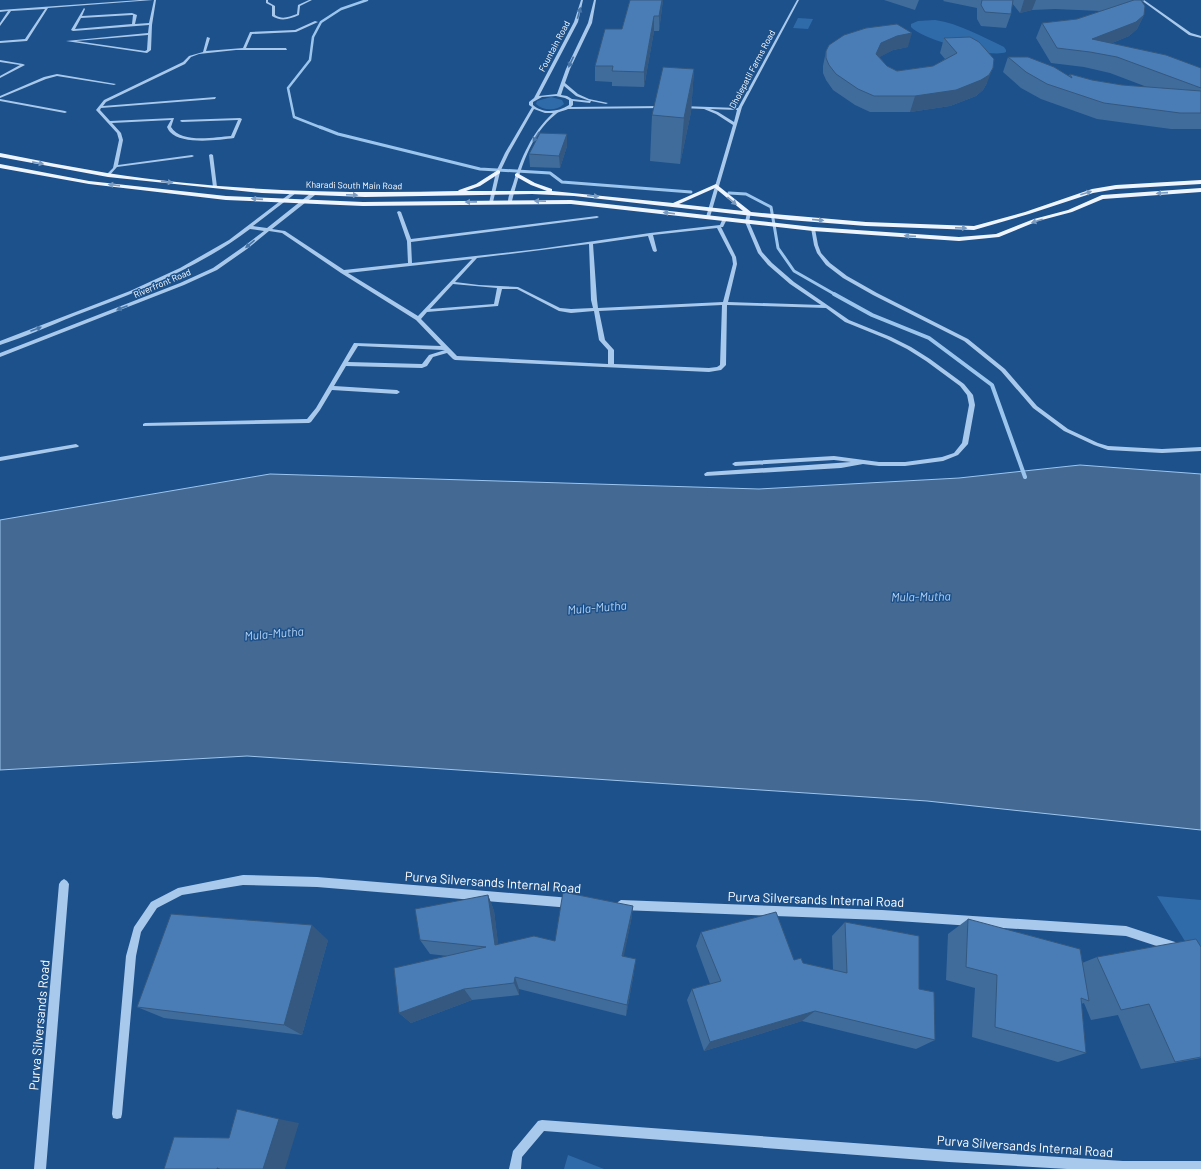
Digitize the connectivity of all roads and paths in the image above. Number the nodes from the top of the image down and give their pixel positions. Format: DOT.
graph roads {
  1 [pos="62,0"];
  2 [pos="152,0"];
  3 [pos="155,0"];
  4 [pos="267,0"];
  5 [pos="311,0"];
  6 [pos="582,0"];
  7 [pos="595,0"];
  8 [pos="798,0"];
  9 [pos="1142,0"];
  10 [pos="62,7"];
  11 [pos="10,10"];
  12 [pos="46,10"];
  13 [pos="84,10"];
  14 [pos="0,11"];
  15 [pos="0,15"];
  16 [pos="7,15"];
  17 [pos="80,17"];
  18 [pos="316,22"];
  19 [pos="149,24"];
  20 [pos="0,25"];
  21 [pos="132,25"];
  22 [pos="73,30"];
  23 [pos="149,34"];
  24 [pos="1201,37"];
  25 [pos="208,38"];
  26 [pos="68,41"];
  27 [pos="0,42"];
  28 [pos="244,49"];
  29 [pos="286,49"];
  30 [pos="204,53"];
  31 [pos="0,61"];
  32 [pos="0,77"];
  33 [pos="563,83"];
  34 [pos="114,84"];
  35 [pos="559,95"];
  36 [pos="0,97"];
  37 [pos="215,98"];
  38 [pos="536,98"];
  39 [pos="0,100"];
  40 [pos="571,100"];
  41 [pos="607,103"];
  42 [pos="640,106"];
  43 [pos="100,107"];
  44 [pos="667,107"];
  45 [pos="680,107"];
  46 [pos="533,108"];
  47 [pos="568,108"];
  48 [pos="704,108"];
  49 [pos="711,110"];
  50 [pos="739,110"];
  51 [pos="556,111"];
  52 [pos="65,112"];
  53 [pos="182,121"];
  54 [pos="110,122"];
  55 [pos="734,124"];
  56 [pos="0,155"];
  57 [pos="211,155"];
  58 [pos="192,156"];
  59 [pos="0,166"];
  60 [pos="116,166"];
  61 [pos="498,172"];
  62 [pos="108,174"];
  63 [pos="518,174"];
  64 [pos="1201,182"];
  65 [pos="716,186"];
  66 [pos="215,187"];
  67 [pos="1201,190"];
  68 [pos="294,193"];
  69 [pos="494,193"];
  70 [pos="512,193"];
  71 [pos="559,193"];
  72 [pos="313,194"];
  73 [pos="452,194"];
  74 [pos="282,201"];
  75 [pos="510,201"];
  76 [pos="302,202"];
  77 [pos="491,202"];
  78 [pos="673,204"];
  79 [pos="709,208"];
  80 [pos="399,212"];
  81 [pos="750,213"];
  82 [pos="597,216"];
  83 [pos="708,217"];
  84 [pos="789,218"];
  85 [pos="725,219"];
  86 [pos="748,222"];
  87 [pos="718,226"];
  88 [pos="788,226"];
  89 [pos="248,227"];
  90 [pos="267,229"];
  91 [pos="813,229"];
  92 [pos="650,234"];
  93 [pos="409,241"];
  94 [pos="591,242"];
  95 [pos="655,251"];
  96 [pos="476,257"];
  97 [pos="410,264"];
  98 [pos="343,272"];
  99 [pos="453,283"];
  100 [pos="500,287"];
  101 [pos="724,303"];
  102 [pos="826,307"];
  103 [pos="596,310"];
  104 [pos="426,311"];
  105 [pos="418,319"];
  106 [pos="0,343"];
  107 [pos="447,350"];
  108 [pos="0,355"];
  109 [pos="344,364"];
  110 [pos="610,365"];
  111 [pos="330,388"];
  112 [pos="397,392"];
  113 [pos="145,424"];
  114 [pos="76,446"];
  115 [pos="1201,449"];
  116 [pos="0,460"];
  117 [pos="865,462"];
  118 [pos="735,464"];
  119 [pos="707,474"];
  120 [pos="64,884"];
  121 [pos="583,903"];
  122 [pos="614,904"];
  123 [pos="1180,952"];
  124 [pos="117,1114"];
  125 [pos="1201,1167"];
  126 [pos="40,1169"];
  127 [pos="515,1169"];
  1 -- 10 [label="street"];
  2 -- 10 [label="street"];
  3 -- 19 [label="street"];
  4 -- 5 [label="street"];
  38 -- 6 [label="street, Fountain Road, one-way"];
  7 -- 33 [label="street, Fountain Road, one-way"];
  8 -- 50 [label="street, Dholepatil Farms Road"];
  9 -- 24 [label="street"];
  10 -- 12 [label="street"];
  11 -- 12 [label="street"];
  11 -- 14 [label="street"];
  11 -- 16 [label="street"];
  12 -- 16 [label="street"];
  12 -- 27 [label="street"];
  13 -- 17 [label="street"];
  15 -- 16 [label="street"];
  16 -- 20 [label="street"];
  17 -- 21 [label="street"];
  17 -- 22 [label="street"];
  18 -- 28 [label="street"];
  19 -- 21 [label="street"];
  19 -- 23 [label="street"];
  21 -- 22 [label="street"];
  22 -- 26 [label="street"];
  23 -- 26 [label="street"];
  23 -- 26 [label="street"];
  25 -- 30 [label="street"];
  28 -- 29 [label="street"];
  28 -- 30 [label="street"];
  30 -- 43 [label="street"];
  31 -- 32 [label="street"];
  33 -- 35 [label="street, Fountain Road"];
  33 -- 41 [label="street"];
  34 -- 36 [label="street"];
  35 -- 38 [label="street"];
  35 -- 40 [label="street"];
  37 -- 43 [label="street"];
  38 -- 46 [label="street, Fountain Road"];
  39 -- 52 [label="street"];
  40 -- 41 [label="street"];
  40 -- 47 [label="street"];
  41 -- 42 [label="street"];
  42 -- 44 [label="street"];
  42 -- 47 [label="street"];
  43 -- 54 [label="street"];
  45 -- 48 [label="street"];
  46 -- 51 [label="street"];
  46 -- 61 [label="street, Fountain Road"];
  47 -- 51 [label="street"];
  48 -- 49 [label="street"];
  48 -- 50 [label="street"];
  49 -- 50 [label="street"];
  49 -- 55 [label="street"];
  50 -- 55 [label="street, Dholepatil Farms Road"];
  51 -- 63 [label="street, one-way"];
  53 -- 54 [label="street"];
  54 -- 60 [label="street"];
  55 -- 65 [label="street, Dholepatil Farms Road"];
  56 -- 62 [label="main road, Kharadi South Main Road, one-way"];
  57 -- 66 [label="street"];
  58 -- 60 [label="street"];
  74 -- 59 [label="main road, Kharadi South Main Road, one-way"];
  60 -- 62 [label="street"];
  61 -- 69 [label="street, Fountain Road"];
  61 -- 73 [label="main road"];
  62 -- 66 [label="main road, Kharadi South Main Road, one-way"];
  63 -- 70 [label="street"];
  63 -- 71 [label="main road"];
  84 -- 64 [label="main road, Kharadi South Main Road, one-way"];
  65 -- 78 [label="main road"];
  65 -- 79 [label="street, Dholepatil Farms Road"];
  65 -- 81 [label="main road, one-way"];
  66 -- 68 [label="main road, Kharadi South Main Road"];
  67 -- 91 [label="main road, Kharadi South Main Road, one-way"];
  68 -- 72 [label="main road, Kharadi South Main Road"];
  68 -- 74 [label="street, Riverfront Road"];
  69 -- 70 [label="main road, Kharadi South Main Road"];
  69 -- 73 [label="main road, Kharadi South Main Road"];
  69 -- 77 [label="street, Fountain Road"];
  70 -- 71 [label="main road, Kharadi South Main Road"];
  70 -- 75 [label="street"];
  71 -- 78 [label="main road, Kharadi South Main Road, one-way"];
  72 -- 73 [label="main road, Kharadi South Main Road, one-way"];
  72 -- 76 [label="street, Riverfront Road"];
  74 -- 76 [label="main road, Kharadi South Main Road"];
  74 -- 89 [label="street, Riverfront Road"];
  75 -- 77 [label="main road, Kharadi South Main Road"];
  83 -- 75 [label="main road, Kharadi South Main Road, one-way"];
  77 -- 76 [label="main road, Kharadi South Main Road, one-way"];
  76 -- 90 [label="street, Riverfront Road"];
  78 -- 79 [label="main road, Kharadi South Main Road"];
  79 -- 81 [label="main road, Kharadi South Main Road"];
  79 -- 83 [label="street, Dholepatil Farms Road"];
  80 -- 93 [label="street"];
  81 -- 84 [label="main road, Kharadi South Main Road"];
  81 -- 86 [label="street"];
  82 -- 93 [label="street"];
  83 -- 85 [label="main road, Kharadi South Main Road"];
  84 -- 88 [label="main road"];
  85 -- 86 [label="main road, Kharadi South Main Road"];
  85 -- 87 [label="street"];
  86 -- 88 [label="main road, Kharadi South Main Road"];
  86 -- 102 [label="street"];
  87 -- 92 [label="street"];
  87 -- 101 [label="street"];
  88 -- 91 [label="main road, Kharadi South Main Road"];
  89 -- 90 [label="street"];
  106 -- 89 [label="street, Riverfront Road, one-way"];
  90 -- 98 [label="street"];
  90 -- 108 [label="street, Riverfront Road, one-way"];
  91 -- 115 [label="street"];
  92 -- 94 [label="street"];
  92 -- 95 [label="street"];
  93 -- 97 [label="street"];
  94 -- 96 [label="street"];
  94 -- 103 [label="street"];
  96 -- 97 [label="street"];
  96 -- 99 [label="street"];
  97 -- 98 [label="street"];
  98 -- 105 [label="street"];
  99 -- 100 [label="street"];
  99 -- 104 [label="street"];
  100 -- 103 [label="street"];
  100 -- 104 [label="street"];
  101 -- 102 [label="street"];
  101 -- 103 [label="street"];
  101 -- 110 [label="street"];
  102 -- 117 [label="street"];
  103 -- 110 [label="street"];
  104 -- 105 [label="street"];
  105 -- 107 [label="street"];
  107 -- 109 [label="street"];
  107 -- 109 [label="street"];
  107 -- 110 [label="street"];
  109 -- 111 [label="street"];
  111 -- 112 [label="street"];
  111 -- 113 [label="street"];
  114 -- 116 [label="street"];
  117 -- 118 [label="street"];
  117 -- 119 [label="street"];
  120 -- 126 [label="street, Purva Silversands Road"];
  121 -- 124 [label="street, Purva Silversands Internal Road"];
  122 -- 123 [label="street, Purva Silversands Internal Road"];
  125 -- 127 [label="street, Purva Silversands Internal Road"];
}
